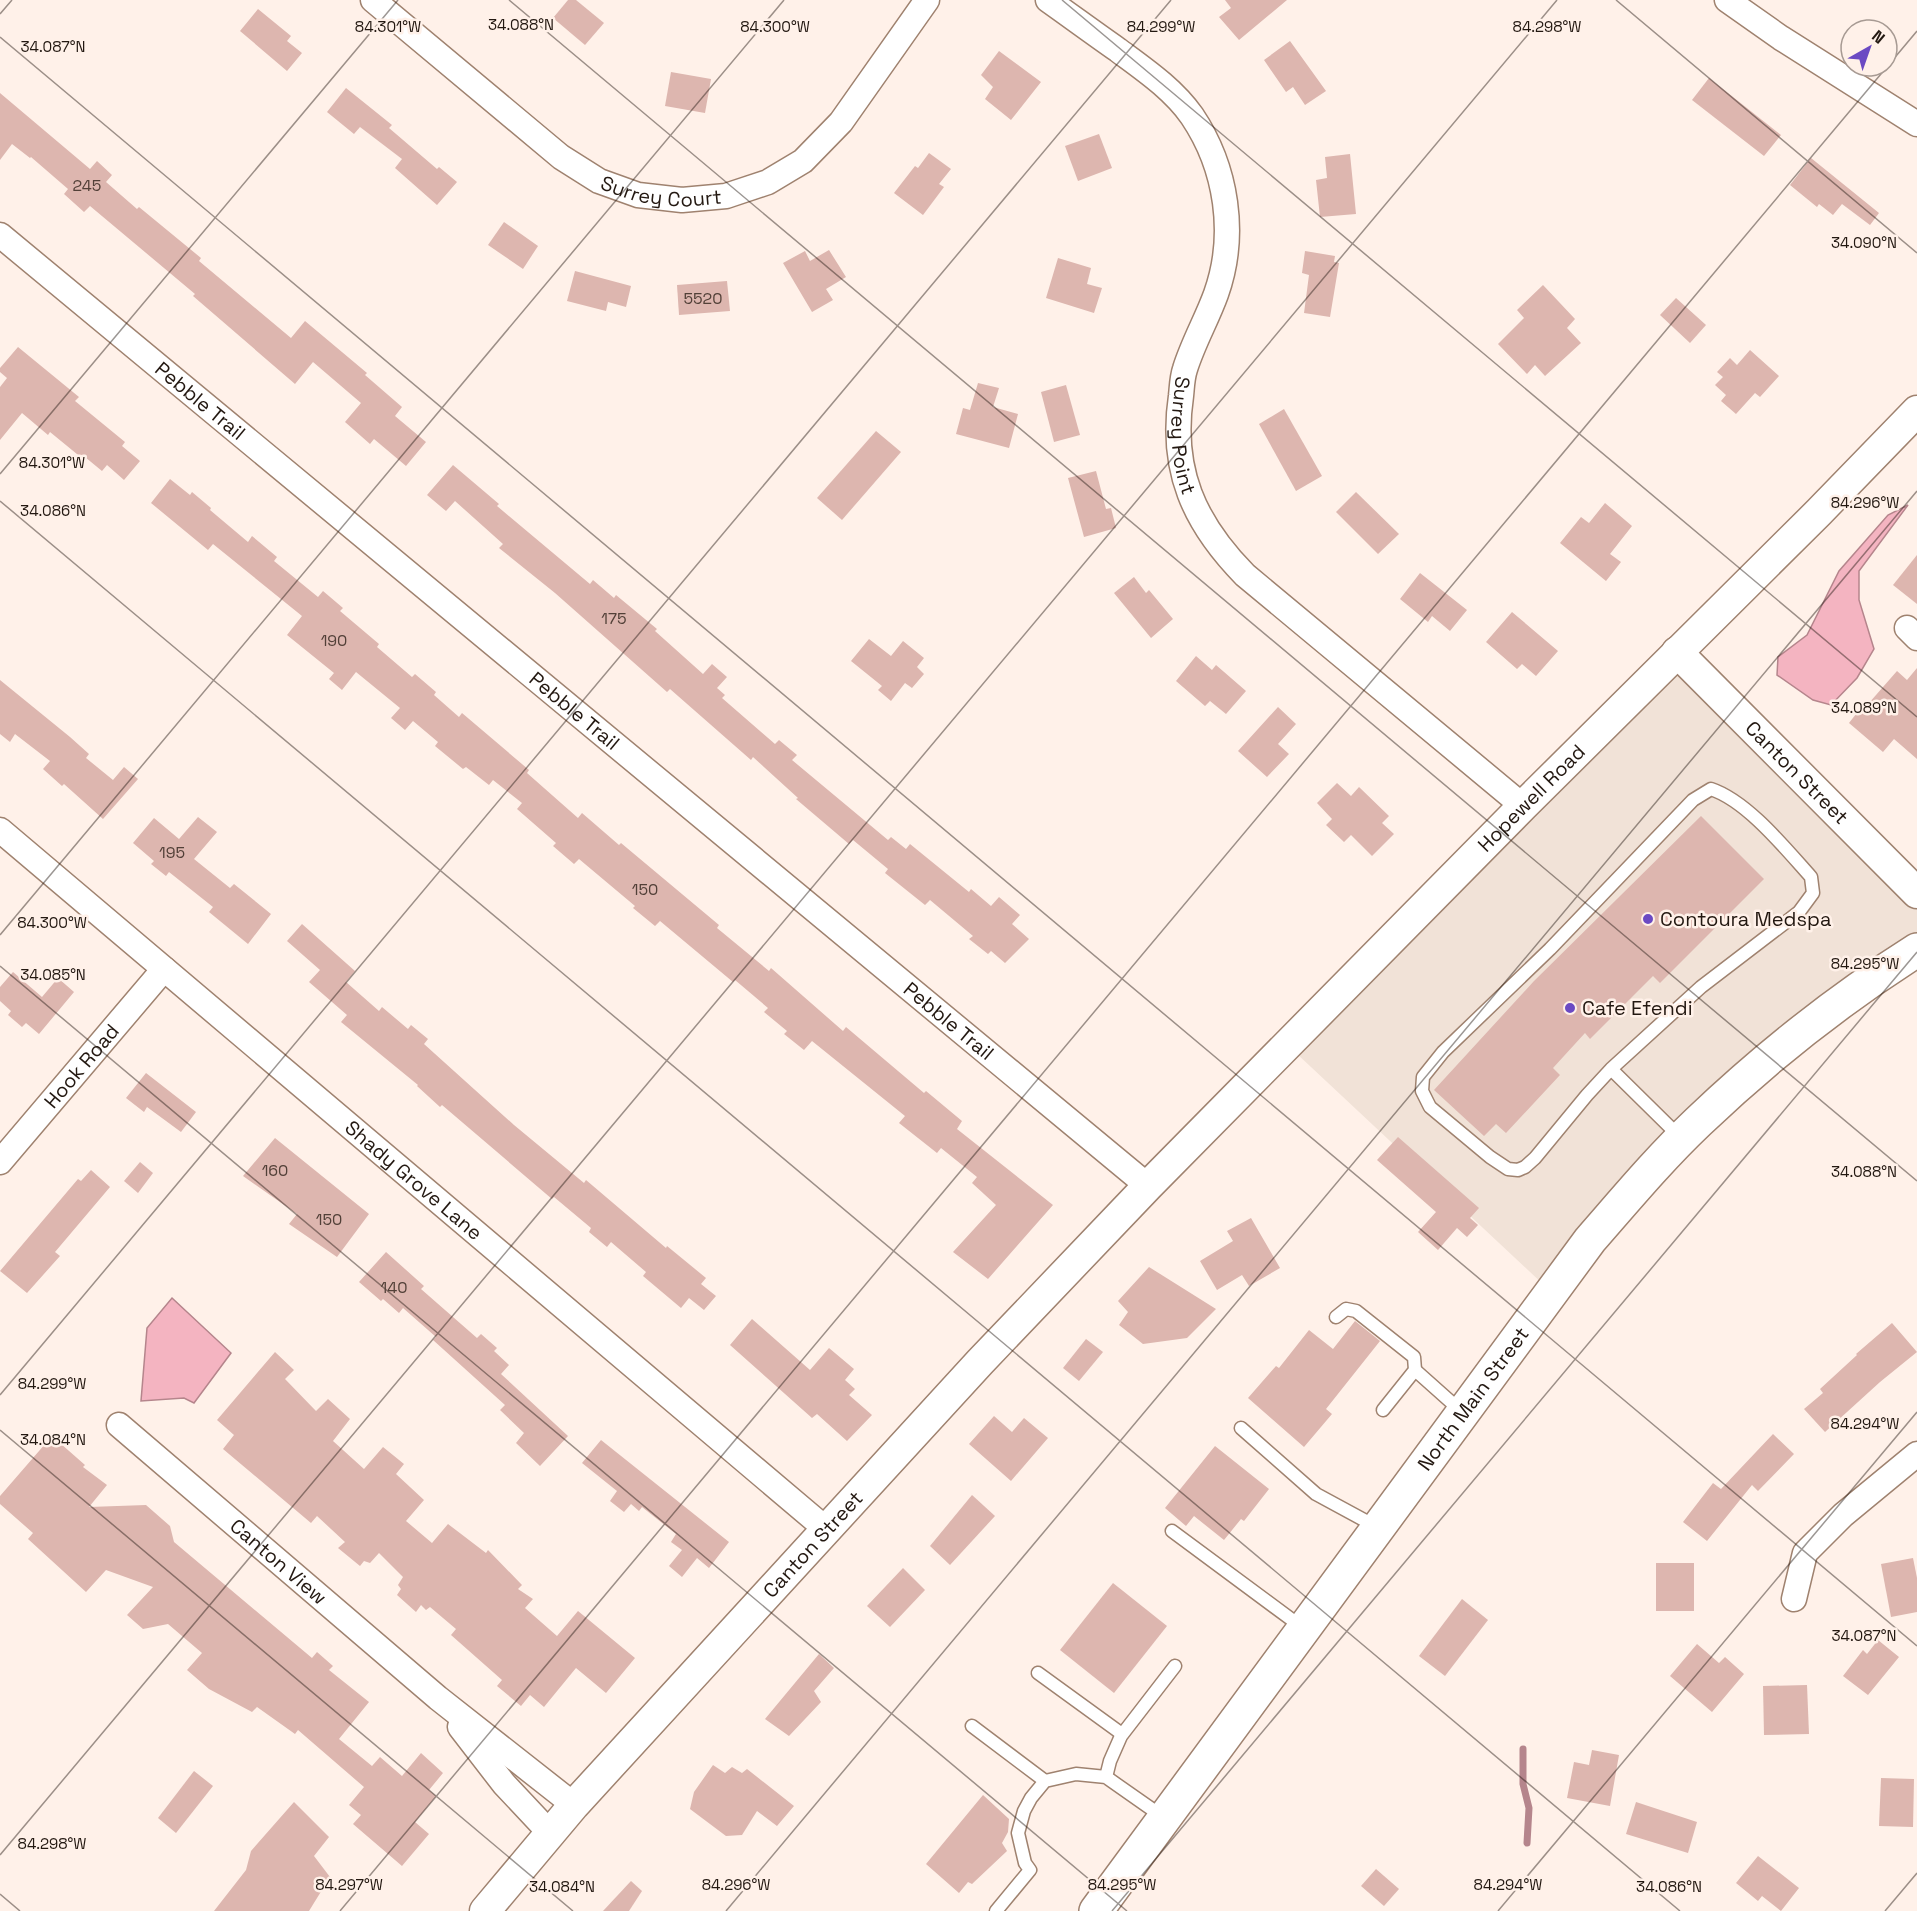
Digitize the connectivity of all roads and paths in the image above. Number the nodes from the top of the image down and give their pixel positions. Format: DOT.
graph roads {
  1 [pos="373,0"];
  2 [pos="927,0"];
  3 [pos="1048,0"];
  4 [pos="1727,0"];
  5 [pos="1917,124"];
  6 [pos="0,235"];
  7 [pos="1917,411"];
  8 [pos="1677,652"];
  9 [pos="1523,806"];
  10 [pos="0,830"];
  11 [pos="1917,893"];
  12 [pos="1917,950"];
  13 [pos="164,969"];
  14 [pos="1611,1069"];
  15 [pos="1682,1139"];
  16 [pos="0,1162"];
  17 [pos="1148,1186"];
  18 [pos="1336,1317"];
  19 [pos="1415,1370"];
  20 [pos="1383,1410"];
  21 [pos="1461,1412"];
  22 [pos="119,1425"];
  23 [pos="1241,1428"];
  24 [pos="1917,1454"];
  25 [pos="1377,1527"];
  26 [pos="827,1530"];
  27 [pos="1172,1531"];
  28 [pos="1794,1599"];
  29 [pos="1303,1628"];
  30 [pos="1175,1666"];
  31 [pos="1038,1673"];
  32 [pos="438,1698"];
  33 [pos="972,1726"];
  34 [pos="1122,1734"];
  35 [pos="526,1767"];
  36 [pos="1106,1778"];
  37 [pos="1046,1780"];
  38 [pos="508,1788"];
  39 [pos="574,1805"];
  40 [pos="1164,1818"];
  41 [pos="550,1833"];
  42 [pos="485,1911"];
  43 [pos="996,1911"];
  44 [pos="1096,1911"];
  1 -- 2 [label="street, Surrey Court"];
  3 -- 9 [label="street, Surrey Point"];
  4 -- 5 [label="street"];
  6 -- 17 [label="street, Pebble Trail"];
  7 -- 8 [label="street, Hopewell Road"];
  8 -- 9 [label="street, Hopewell Road"];
  8 -- 11 [label="street, Canton Street"];
  9 -- 17 [label="street, Hopewell Road"];
  10 -- 13 [label="street, Shady Grove Lane"];
  12 -- 15 [label="main road, North Main Street"];
  13 -- 16 [label="street, Hook Road"];
  13 -- 26 [label="street, Shady Grove Lane"];
  14 -- 14 [label="lane"];
  14 -- 15 [label="lane"];
  15 -- 21 [label="main road, North Main Street"];
  17 -- 26 [label="street, Canton Street"];
  18 -- 19 [label="lane"];
  19 -- 20 [label="lane"];
  19 -- 21 [label="lane"];
  21 -- 25 [label="main road, North Main Street"];
  22 -- 32 [label="street, Canton View"];
  23 -- 25 [label="lane"];
  24 -- 28 [label="street"];
  25 -- 29 [label="main road, North Main Street"];
  26 -- 39 [label="street, Canton Street"];
  27 -- 29 [label="lane"];
  29 -- 40 [label="main road, North Main Street"];
  30 -- 34 [label="lane"];
  31 -- 34 [label="lane"];
  32 -- 35 [label="street, Canton View"];
  32 -- 38 [label="street, Canton View"];
  33 -- 37 [label="lane"];
  34 -- 36 [label="lane"];
  35 -- 38 [label="street"];
  35 -- 39 [label="street, Canton View"];
  36 -- 37 [label="lane"];
  36 -- 40 [label="lane"];
  37 -- 43 [label="lane"];
  38 -- 41 [label="street, Canton View"];
  39 -- 41 [label="street, Canton Street"];
  40 -- 44 [label="main road, North Main Street"];
  41 -- 42 [label="street, Canton Street"];
}
